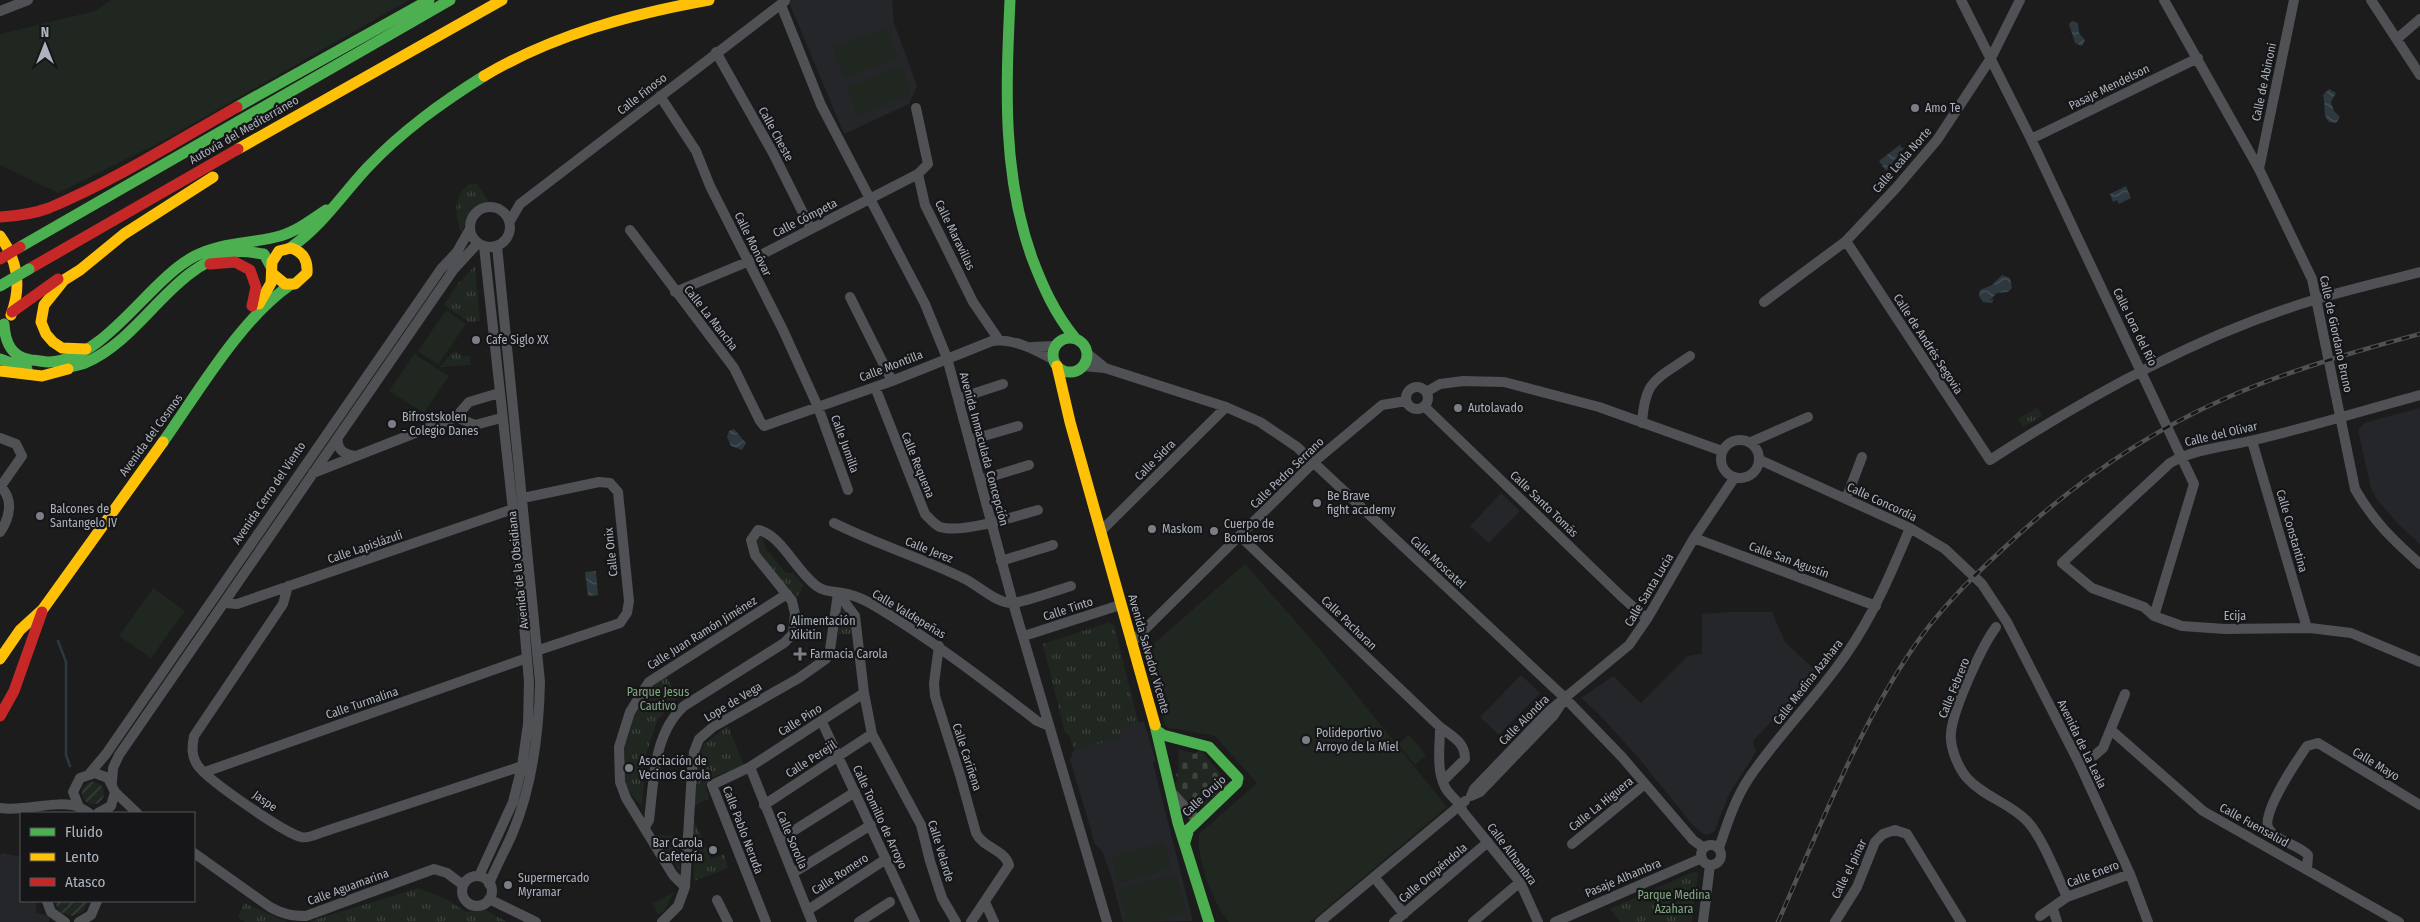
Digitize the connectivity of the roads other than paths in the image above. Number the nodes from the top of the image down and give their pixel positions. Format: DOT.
graph roads {
  1 [pos="28,0"];
  2 [pos="429,0"];
  3 [pos="450,0"];
  4 [pos="502,0"];
  5 [pos="709,0"];
  6 [pos="1010,0"];
  7 [pos="1961,0"];
  8 [pos="2020,0"];
  9 [pos="2164,0"];
  10 [pos="2294,0"];
  11 [pos="2371,0"];
  12 [pos="783,3"];
  13 [pos="0,11"];
  14 [pos="2420,20"];
  15 [pos="2398,38"];
  16 [pos="716,52"];
  17 [pos="1991,58"];
  18 [pos="2198,58"];
  19 [pos="2420,75"];
  20 [pos="362,78"];
  21 [pos="660,96"];
  22 [pos="916,108"];
  23 [pos="2031,139"];
  24 [pos="2259,169"];
  25 [pos="918,174"];
  26 [pos="340,199"];
  27 [pos="869,199"];
  28 [pos="520,204"];
  29 [pos="48,208"];
  30 [pos="0,209"];
  31 [pos="499,209"];
  32 [pos="0,217"];
  33 [pos="510,221"];
  34 [pos="322,223"];
  35 [pos="470,229"];
  36 [pos="811,229"];
  37 [pos="630,230"];
  38 [pos="124,234"];
  39 [pos="0,236"];
  40 [pos="242,241"];
  41 [pos="1846,241"];
  42 [pos="481,244"];
  43 [pos="497,246"];
  44 [pos="288,248"];
  45 [pos="0,259"];
  46 [pos="308,261"];
  47 [pos="747,262"];
  48 [pos="205,265"];
  49 [pos="272,271"];
  50 [pos="2420,272"];
  51 [pos="290,285"];
  52 [pos="0,286"];
  53 [pos="675,292"];
  54 [pos="850,297"];
  55 [pos="1050,300"];
  56 [pos="2316,300"];
  57 [pos="1764,302"];
  58 [pos="12,312"];
  59 [pos="248,323"];
  60 [pos="2,327"];
  61 [pos="237,338"];
  62 [pos="1075,338"];
  63 [pos="998,340"];
  64 [pos="1056,345"];
  65 [pos="1028,347"];
  66 [pos="86,349"];
  67 [pos="1087,353"];
  68 [pos="1690,356"];
  69 [pos="947,358"];
  70 [pos="0,359"];
  71 [pos="1055,363"];
  72 [pos="1105,368"];
  73 [pos="68,369"];
  74 [pos="1078,369"];
  75 [pos="2142,370"];
  76 [pos="0,371"];
  77 [pos="892,381"];
  78 [pos="1002,384"];
  79 [pos="875,386"];
  80 [pos="1426,392"];
  81 [pos="1064,393"];
  82 [pos="499,394"];
  83 [pos="2420,395"];
  84 [pos="960,398"];
  85 [pos="1406,401"];
  86 [pos="1424,406"];
  87 [pos="818,407"];
  88 [pos="1226,407"];
  89 [pos="2340,416"];
  90 [pos="456,417"];
  91 [pos="1808,417"];
  92 [pos="502,418"];
  93 [pos="1642,423"];
  94 [pos="764,426"];
  95 [pos="1018,426"];
  96 [pos="338,437"];
  97 [pos="0,438"];
  98 [pos="970,440"];
  99 [pos="2252,440"];
  100 [pos="1751,442"];
  101 [pos="1722,451"];
  102 [pos="355,456"];
  103 [pos="2182,456"];
  104 [pos="1862,457"];
  105 [pos="1760,460"];
  106 [pos="1314,462"];
  107 [pos="1029,465"];
  108 [pos="312,473"];
  109 [pos="1735,477"];
  110 [pos="980,480"];
  111 [pos="0,486"];
  112 [pos="848,490"];
  113 [pos="523,498"];
  114 [pos="1846,499"];
  115 [pos="513,510"];
  116 [pos="1038,510"];
  117 [pos="990,522"];
  118 [pos="834,523"];
  119 [pos="1910,528"];
  120 [pos="1101,531"];
  121 [pos="0,532"];
  122 [pos="1241,537"];
  123 [pos="1694,538"];
  124 [pos="1052,545"];
  125 [pos="1001,562"];
  126 [pos="2062,563"];
  127 [pos="2420,564"];
  128 [pos="1982,584"];
  129 [pos="288,586"];
  130 [pos="1071,586"];
  131 [pos="838,593"];
  132 [pos="787,594"];
  133 [pos="225,603"];
  134 [pos="1013,603"];
  135 [pos="1120,605"];
  136 [pos="1876,606"];
  137 [pos="43,609"];
  138 [pos="2154,616"];
  139 [pos="1647,619"];
  140 [pos="1996,627"];
  141 [pos="2307,628"];
  142 [pos="1024,636"];
  143 [pos="1131,643"];
  144 [pos="939,646"];
  145 [pos="539,650"];
  146 [pos="527,658"];
  147 [pos="1,661"];
  148 [pos="2420,662"];
  149 [pos="864,694"];
  150 [pos="2125,694"];
  151 [pos="1565,698"];
  152 [pos="3,700"];
  153 [pos="0,716"];
  154 [pos="822,722"];
  155 [pos="1050,726"];
  156 [pos="1440,728"];
  157 [pos="1156,730"];
  158 [pos="2111,730"];
  159 [pos="872,734"];
  160 [pos="839,756"];
  161 [pos="2078,761"];
  162 [pos="522,766"];
  163 [pos="750,767"];
  164 [pos="205,772"];
  165 [pos="90,773"];
  166 [pos="1443,781"];
  167 [pos="1645,784"];
  168 [pos="74,787"];
  169 [pos="113,787"];
  170 [pos="1171,791"];
  171 [pos="855,792"];
  172 [pos="764,805"];
  173 [pos="1461,805"];
  174 [pos="2420,805"];
  175 [pos="46,806"];
  176 [pos="0,808"];
  177 [pos="83,811"];
  178 [pos="102,812"];
  179 [pos="134,812"];
  180 [pos="1197,820"];
  181 [pos="870,825"];
  182 [pos="644,827"];
  183 [pos="779,840"];
  184 [pos="1185,842"];
  185 [pos="1488,842"];
  186 [pos="1572,844"];
  187 [pos="1719,848"];
  188 [pos="1703,853"];
  189 [pos="195,854"];
  190 [pos="886,859"];
  191 [pos="1710,865"];
  192 [pos="2307,870"];
  193 [pos="793,873"];
  194 [pos="2130,874"];
  195 [pos="479,876"];
  196 [pos="1374,877"];
  197 [pos="1520,882"];
  198 [pos="489,884"];
  199 [pos="463,885"];
  200 [pos="684,887"];
  201 [pos="2068,897"];
  202 [pos="489,899"];
  203 [pos="717,900"];
  204 [pos="47,902"];
  205 [pos="97,902"];
  206 [pos="890,902"];
  207 [pos="985,902"];
  208 [pos="2053,909"];
  209 [pos="808,910"];
  210 [pos="1404,914"];
  211 [pos="2040,916"];
  212 [pos="56,920"];
  213 [pos="85,921"];
  214 [pos="65,922"];
  215 [pos="536,922"];
  216 [pos="662,922"];
  217 [pos="728,922"];
  218 [pos="766,922"];
  219 [pos="812,922"];
  220 [pos="859,922"];
  221 [pos="916,922"];
  222 [pos="956,922"];
  223 [pos="970,922"];
  224 [pos="994,922"];
  225 [pos="1107,922"];
  226 [pos="1209,922"];
  227 [pos="1320,922"];
  228 [pos="1394,922"];
  229 [pos="1473,922"];
  230 [pos="1538,922"];
  231 [pos="1555,922"];
  232 [pos="1703,922"];
  233 [pos="1835,922"];
  234 [pos="1961,922"];
  235 [pos="2057,922"];
  236 [pos="2148,922"];
  237 [pos="2399,922"];
  1 -- 13 [label="street"];
  2 -- 29 [label="main road"];
  3 -- 45 [label="main road, Autovía del Mediterráneo, bridge"];
  4 -- 20 [label="main road, Autovía del Mediterráneo"];
  5 -- 26 [label="main road"];
  6 -- 55 [label="main road"];
  7 -- 17 [label="street, Calle Lora del Río"];
  8 -- 17 [label="street, Calle Leala Norte"];
  9 -- 18 [label="street, Calle de Giordano Bruno"];
  10 -- 24 [label="street, Calle de Abinoni"];
  11 -- 15 [label="street"];
  12 -- 16 [label="street, Calle Finoso"];
  12 -- 27 [label="street, Avenida Inmaculada Concepción"];
  14 -- 15 [label="street"];
  15 -- 19 [label="street"];
  16 -- 21 [label="street, Calle Finoso"];
  16 -- 36 [label="street, Calle Cheste"];
  17 -- 23 [label="street, Calle Lora del Río"];
  17 -- 41 [label="street, Calle Leala Norte"];
  18 -- 23 [label="street, Pasaje Mendelson"];
  18 -- 24 [label="street, Calle de Giordano Bruno"];
  20 -- 38 [label="main road"];
  20 -- 52 [label="main road, Autovía del Mediterráneo, bridge"];
  21 -- 28 [label="street, Calle Finoso"];
  21 -- 47 [label="street, Calle Monóvar"];
  22 -- 25 [label="street"];
  23 -- 75 [label="street, Calle Lora del Río"];
  24 -- 56 [label="street, Calle de Giordano Bruno"];
  25 -- 27 [label="street, Calle Cómpeta"];
  25 -- 63 [label="street, Calle Maravillas"];
  26 -- 34 [label="main road"];
  26 -- 40 [label="main road"];
  27 -- 36 [label="street, Calle Cómpeta"];
  27 -- 69 [label="street, Avenida Inmaculada Concepción"];
  28 -- 31 [label="street, Calle Finoso"];
  28 -- 33 [label="street, Calle Finoso"];
  29 -- 30 [label="main road"];
  29 -- 32 [label="main road"];
  31 -- 33 [label="street"];
  31 -- 35 [label="street"];
  33 -- 43 [label="street"];
  34 -- 44 [label="main road"];
  34 -- 46 [label="main road"];
  35 -- 42 [label="street"];
  35 -- 165 [label="street, Avenida Cerro del Viento"];
  36 -- 47 [label="street, Calle Cómpeta"];
  37 -- 53 [label="street, Calle La Mancha"];
  38 -- 58 [label="main road"];
  38 -- 66 [label="main road"];
  39 -- 58 [label="main road"];
  40 -- 44 [label="main road"];
  40 -- 66 [label="main road"];
  41 -- 57 [label="street, Calle Leala Norte"];
  41 -- 75 [label="street, Calle de Andrés Segovia"];
  42 -- 43 [label="street"];
  42 -- 82 [label="street, Avenida de la Obsidiana"];
  42 -- 96 [label="street, Avenida Cerro del Viento"];
  43 -- 113 [label="street, Avenida de la Obsidiana"];
  44 -- 46 [label="main road"];
  44 -- 49 [label="main road"];
  46 -- 51 [label="main road"];
  47 -- 53 [label="street, Calle Cómpeta"];
  47 -- 87 [label="street, Calle Monóvar"];
  48 -- 49 [label="main road"];
  48 -- 61 [label="main road"];
  48 -- 73 [label="main road"];
  49 -- 51 [label="main road"];
  49 -- 59 [label="main road"];
  50 -- 56 [label="street"];
  51 -- 59 [label="main road, Avenida del Cosmos"];
  53 -- 94 [label="street, Calle La Mancha"];
  54 -- 77 [label="street"];
  55 -- 62 [label="main road"];
  55 -- 64 [label="main road"];
  56 -- 75 [label="street"];
  56 -- 89 [label="street, Calle de Giordano Bruno"];
  58 -- 60 [label="main road"];
  59 -- 61 [label="main road, Avenida del Cosmos"];
  60 -- 66 [label="main road"];
  61 -- 137 [label="main road, Avenida del Cosmos"];
  62 -- 64 [label="main road"];
  62 -- 67 [label="main road"];
  63 -- 65 [label="street, Calle Montilla"];
  63 -- 69 [label="street, Calle Montilla"];
  64 -- 65 [label="street, Calle Montilla"];
  64 -- 71 [label="main road"];
  65 -- 71 [label="street, Calle Montilla"];
  67 -- 72 [label="street, Calle Moscatel"];
  67 -- 74 [label="main road"];
  68 -- 93 [label="street"];
  69 -- 77 [label="street, Calle Montilla"];
  69 -- 84 [label="street, Avenida Inmaculada Concepción"];
  70 -- 73 [label="main road"];
  71 -- 74 [label="main road"];
  71 -- 81 [label="main road, Avenida Salvador Vicente"];
  72 -- 74 [label="street, Calle Moscatel"];
  72 -- 88 [label="street, Calle Moscatel"];
  73 -- 76 [label="main road"];
  74 -- 81 [label="main road"];
  75 -- 103 [label="street, Calle Lora del Río"];
  77 -- 79 [label="street, Calle Montilla"];
  78 -- 84 [label="street"];
  79 -- 87 [label="street, Calle Montilla"];
  79 -- 117 [label="street, Calle Requena"];
  80 -- 85 [label="street"];
  80 -- 86 [label="street"];
  80 -- 93 [label="street"];
  81 -- 120 [label="main road, Avenida Salvador Vicente"];
  82 -- 90 [label="street"];
  82 -- 92 [label="street, Avenida de la Obsidiana"];
  83 -- 89 [label="street, Calle del Olivar"];
  84 -- 98 [label="street, Avenida Inmaculada Concepción"];
  85 -- 86 [label="street"];
  85 -- 106 [label="street, Calle Pedro Serrano"];
  86 -- 139 [label="street, Calle Santo Tomás"];
  87 -- 94 [label="street, Calle Montilla"];
  87 -- 112 [label="street, Calle Jumilla"];
  88 -- 106 [label="street, Calle Moscatel"];
  88 -- 120 [label="street, Calle Sidra"];
  89 -- 99 [label="street, Calle del Olivar"];
  89 -- 127 [label="street, Calle de Giordano Bruno"];
  90 -- 92 [label="street"];
  90 -- 102 [label="street"];
  91 -- 100 [label="street"];
  92 -- 115 [label="street, Avenida de la Obsidiana"];
  93 -- 101 [label="street"];
  95 -- 98 [label="street"];
  96 -- 102 [label="street"];
  96 -- 108 [label="street, Avenida Cerro del Viento"];
  97 -- 111 [label="street"];
  98 -- 110 [label="street, Avenida Inmaculada Concepción"];
  99 -- 103 [label="street, Calle del Olivar"];
  99 -- 141 [label="street, Calle Constantina"];
  100 -- 101 [label="street"];
  100 -- 105 [label="street"];
  101 -- 109 [label="street"];
  102 -- 108 [label="street"];
  103 -- 126 [label="street, Calle del Olivar"];
  103 -- 138 [label="street, Calle Lora del Río"];
  104 -- 114 [label="street"];
  105 -- 109 [label="street"];
  105 -- 114 [label="street, Calle Concordia"];
  106 -- 122 [label="street, Calle Pedro Serrano"];
  106 -- 151 [label="street, Calle Moscatel"];
  107 -- 110 [label="street"];
  108 -- 133 [label="street, Avenida Cerro del Viento"];
  109 -- 123 [label="street, Calle Santa Lucia"];
  110 -- 117 [label="street, Avenida Inmaculada Concepción"];
  111 -- 121 [label="street"];
  113 -- 145 [label="street, Avenida de la Obsidiana"];
  113 -- 145 [label="street, Calle Onix"];
  114 -- 119 [label="street, Calle Concordia"];
  115 -- 129 [label="street, Calle Lapislázuli"];
  115 -- 146 [label="street, Avenida de la Obsidiana"];
  116 -- 117 [label="street, Calle Requena"];
  117 -- 125 [label="street, Avenida Inmaculada Concepción"];
  118 -- 134 [label="street, Calle Jerez"];
  119 -- 128 [label="street, Calle Concordia"];
  119 -- 136 [label="street, Calle Medina Azahara"];
  120 -- 135 [label="main road, Avenida Salvador Vicente"];
  122 -- 143 [label="street, Calle Pedro Serrano"];
  122 -- 156 [label="street, Calle Pacharan"];
  123 -- 136 [label="street, Calle San Agustín"];
  123 -- 139 [label="street, Calle Santa Lucia"];
  124 -- 125 [label="street"];
  125 -- 134 [label="street, Avenida Inmaculada Concepción"];
  126 -- 138 [label="street, Ecija"];
  128 -- 161 [label="street, Avenida de La Leala"];
  129 -- 133 [label="street, Calle Lapislázuli"];
  129 -- 164 [label="street, Jaspe"];
  130 -- 134 [label="street"];
  131 -- 132 [label="street, Calle Valdepeñas"];
  131 -- 144 [label="street, Calle Valdepeñas"];
  131 -- 149 [label="street"];
  131 -- 200 [label="street, Lope de Vega"];
  132 -- 182 [label="street"];
  132 -- 182 [label="street, Calle Juan Ramón Jiménez"];
  133 -- 169 [label="street, Avenida Cerro del Viento"];
  134 -- 142 [label="street, Avenida Inmaculada Concepción"];
  135 -- 142 [label="street, Calle Tinto"];
  135 -- 143 [label="main road, Avenida Salvador Vicente"];
  136 -- 187 [label="street, Calle Medina Azahara"];
  137 -- 147 [label="main road, Avenida del Cosmos"];
  137 -- 152 [label="main road, Avenida del Cosmos"];
  138 -- 141 [label="street, Ecija"];
  139 -- 151 [label="street, Calle Santa Lucia"];
  140 -- 201 [label="street, Calle Febrero"];
  141 -- 148 [label="street, Ecija"];
  142 -- 155 [label="street, Avenida Inmaculada Concepción"];
  143 -- 157 [label="main road, Avenida Salvador Vicente"];
  144 -- 155 [label="street, Calle Valdepeñas"];
  144 -- 207 [label="street, Calle Cariñena"];
  145 -- 198 [label="street, Avenida de la Obsidiana"];
  146 -- 162 [label="street, Avenida de la Obsidiana"];
  146 -- 164 [label="street, Calle Turmalina"];
  149 -- 154 [label="street, Calle Pino"];
  149 -- 159 [label="street, Calle Velarde"];
  150 -- 158 [label="street"];
  151 -- 167 [label="street, Calle Moscatel"];
  151 -- 173 [label="street, Calle Alondra"];
  152 -- 153 [label="main road, Avenida del Cosmos"];
  154 -- 160 [label="street, Calle Tomillo de Arroyo"];
  154 -- 163 [label="street, Calle Pino"];
  155 -- 225 [label="street, Avenida Inmaculada Concepción"];
  156 -- 166 [label="street"];
  156 -- 166 [label="street, Calle Pacharan"];
  157 -- 170 [label="main road, Avenida Salvador Vicente"];
  157 -- 180 [label="main road, Calle Orujo"];
  158 -- 161 [label="street"];
  158 -- 192 [label="street, Calle Fuensalud"];
  159 -- 160 [label="street, Calle Perejil"];
  159 -- 222 [label="street, Calle Velarde"];
  160 -- 171 [label="street, Calle Tomillo de Arroyo"];
  160 -- 172 [label="street, Calle Perejil"];
  161 -- 194 [label="street, Avenida de La Leala"];
  162 -- 164 [label="street, Jaspe"];
  162 -- 195 [label="street, Avenida de la Obsidiana"];
  163 -- 172 [label="street, Calle Sorolla"];
  163 -- 218 [label="street, Calle Pablo Neruda"];
  165 -- 168 [label="street, Avenida Cerro del Viento"];
  165 -- 169 [label="street"];
  166 -- 173 [label="street"];
  167 -- 186 [label="street, Calle La Higuera"];
  167 -- 188 [label="street, Calle Moscatel"];
  168 -- 175 [label="street"];
  168 -- 177 [label="street"];
  169 -- 178 [label="street, Avenida Cerro del Viento"];
  169 -- 179 [label="street"];
  170 -- 180 [label="street"];
  170 -- 184 [label="main road, Avenida Salvador Vicente"];
  171 -- 181 [label="street, Calle Tomillo de Arroyo"];
  171 -- 183 [label="street"];
  172 -- 183 [label="street, Calle Sorolla"];
  173 -- 185 [label="street, Calle Alhambra"];
  173 -- 196 [label="street, Calle Alondra"];
  174 -- 192 [label="street, Calle Mayo"];
  175 -- 176 [label="street"];
  175 -- 177 [label="street"];
  178 -- 179 [label="street"];
  180 -- 184 [label="main road, Calle Orujo"];
  181 -- 190 [label="street, Calle Tomillo de Arroyo"];
  181 -- 193 [label="street"];
  182 -- 200 [label="street, Calle Juan Ramón Jiménez"];
  183 -- 193 [label="street, Calle Sorolla"];
  184 -- 226 [label="main road, Avenida Salvador Vicente"];
  185 -- 197 [label="street, Calle Alhambra"];
  185 -- 210 [label="street, Calle Oropéndola"];
  187 -- 188 [label="street"];
  187 -- 191 [label="street"];
  188 -- 191 [label="street"];
  188 -- 231 [label="street, Pasaje Alhambra"];
  189 -- 199 [label="street, Calle Aguamarina"];
  190 -- 209 [label="street, Calle Romero"];
  190 -- 221 [label="street, Calle Tomillo de Arroyo"];
  191 -- 232 [label="street"];
  192 -- 237 [label="street, Calle Fuensalud"];
  193 -- 209 [label="street, Calle Sorolla"];
  194 -- 201 [label="street, Calle Enero"];
  194 -- 236 [label="street, Avenida de La Leala"];
  195 -- 198 [label="street"];
  195 -- 199 [label="street"];
  196 -- 210 [label="street"];
  196 -- 227 [label="street, Calle Alondra"];
  197 -- 229 [label="street"];
  197 -- 230 [label="street, Calle Alhambra"];
  198 -- 202 [label="street"];
  199 -- 202 [label="street"];
  200 -- 216 [label="street"];
  201 -- 208 [label="street, Calle Enero"];
  202 -- 215 [label="street"];
  203 -- 217 [label="street"];
  204 -- 212 [label="street"];
  205 -- 213 [label="street"];
  206 -- 220 [label="street"];
  207 -- 223 [label="street"];
  207 -- 224 [label="street"];
  208 -- 211 [label="street, Calle Enero"];
  208 -- 235 [label="street"];
  209 -- 219 [label="street, Calle Sorolla"];
  210 -- 228 [label="street, Calle Oropéndola"];
  212 -- 214 [label="street"];
  233 -- 234 [label="street, Calle el pinar"];
}
